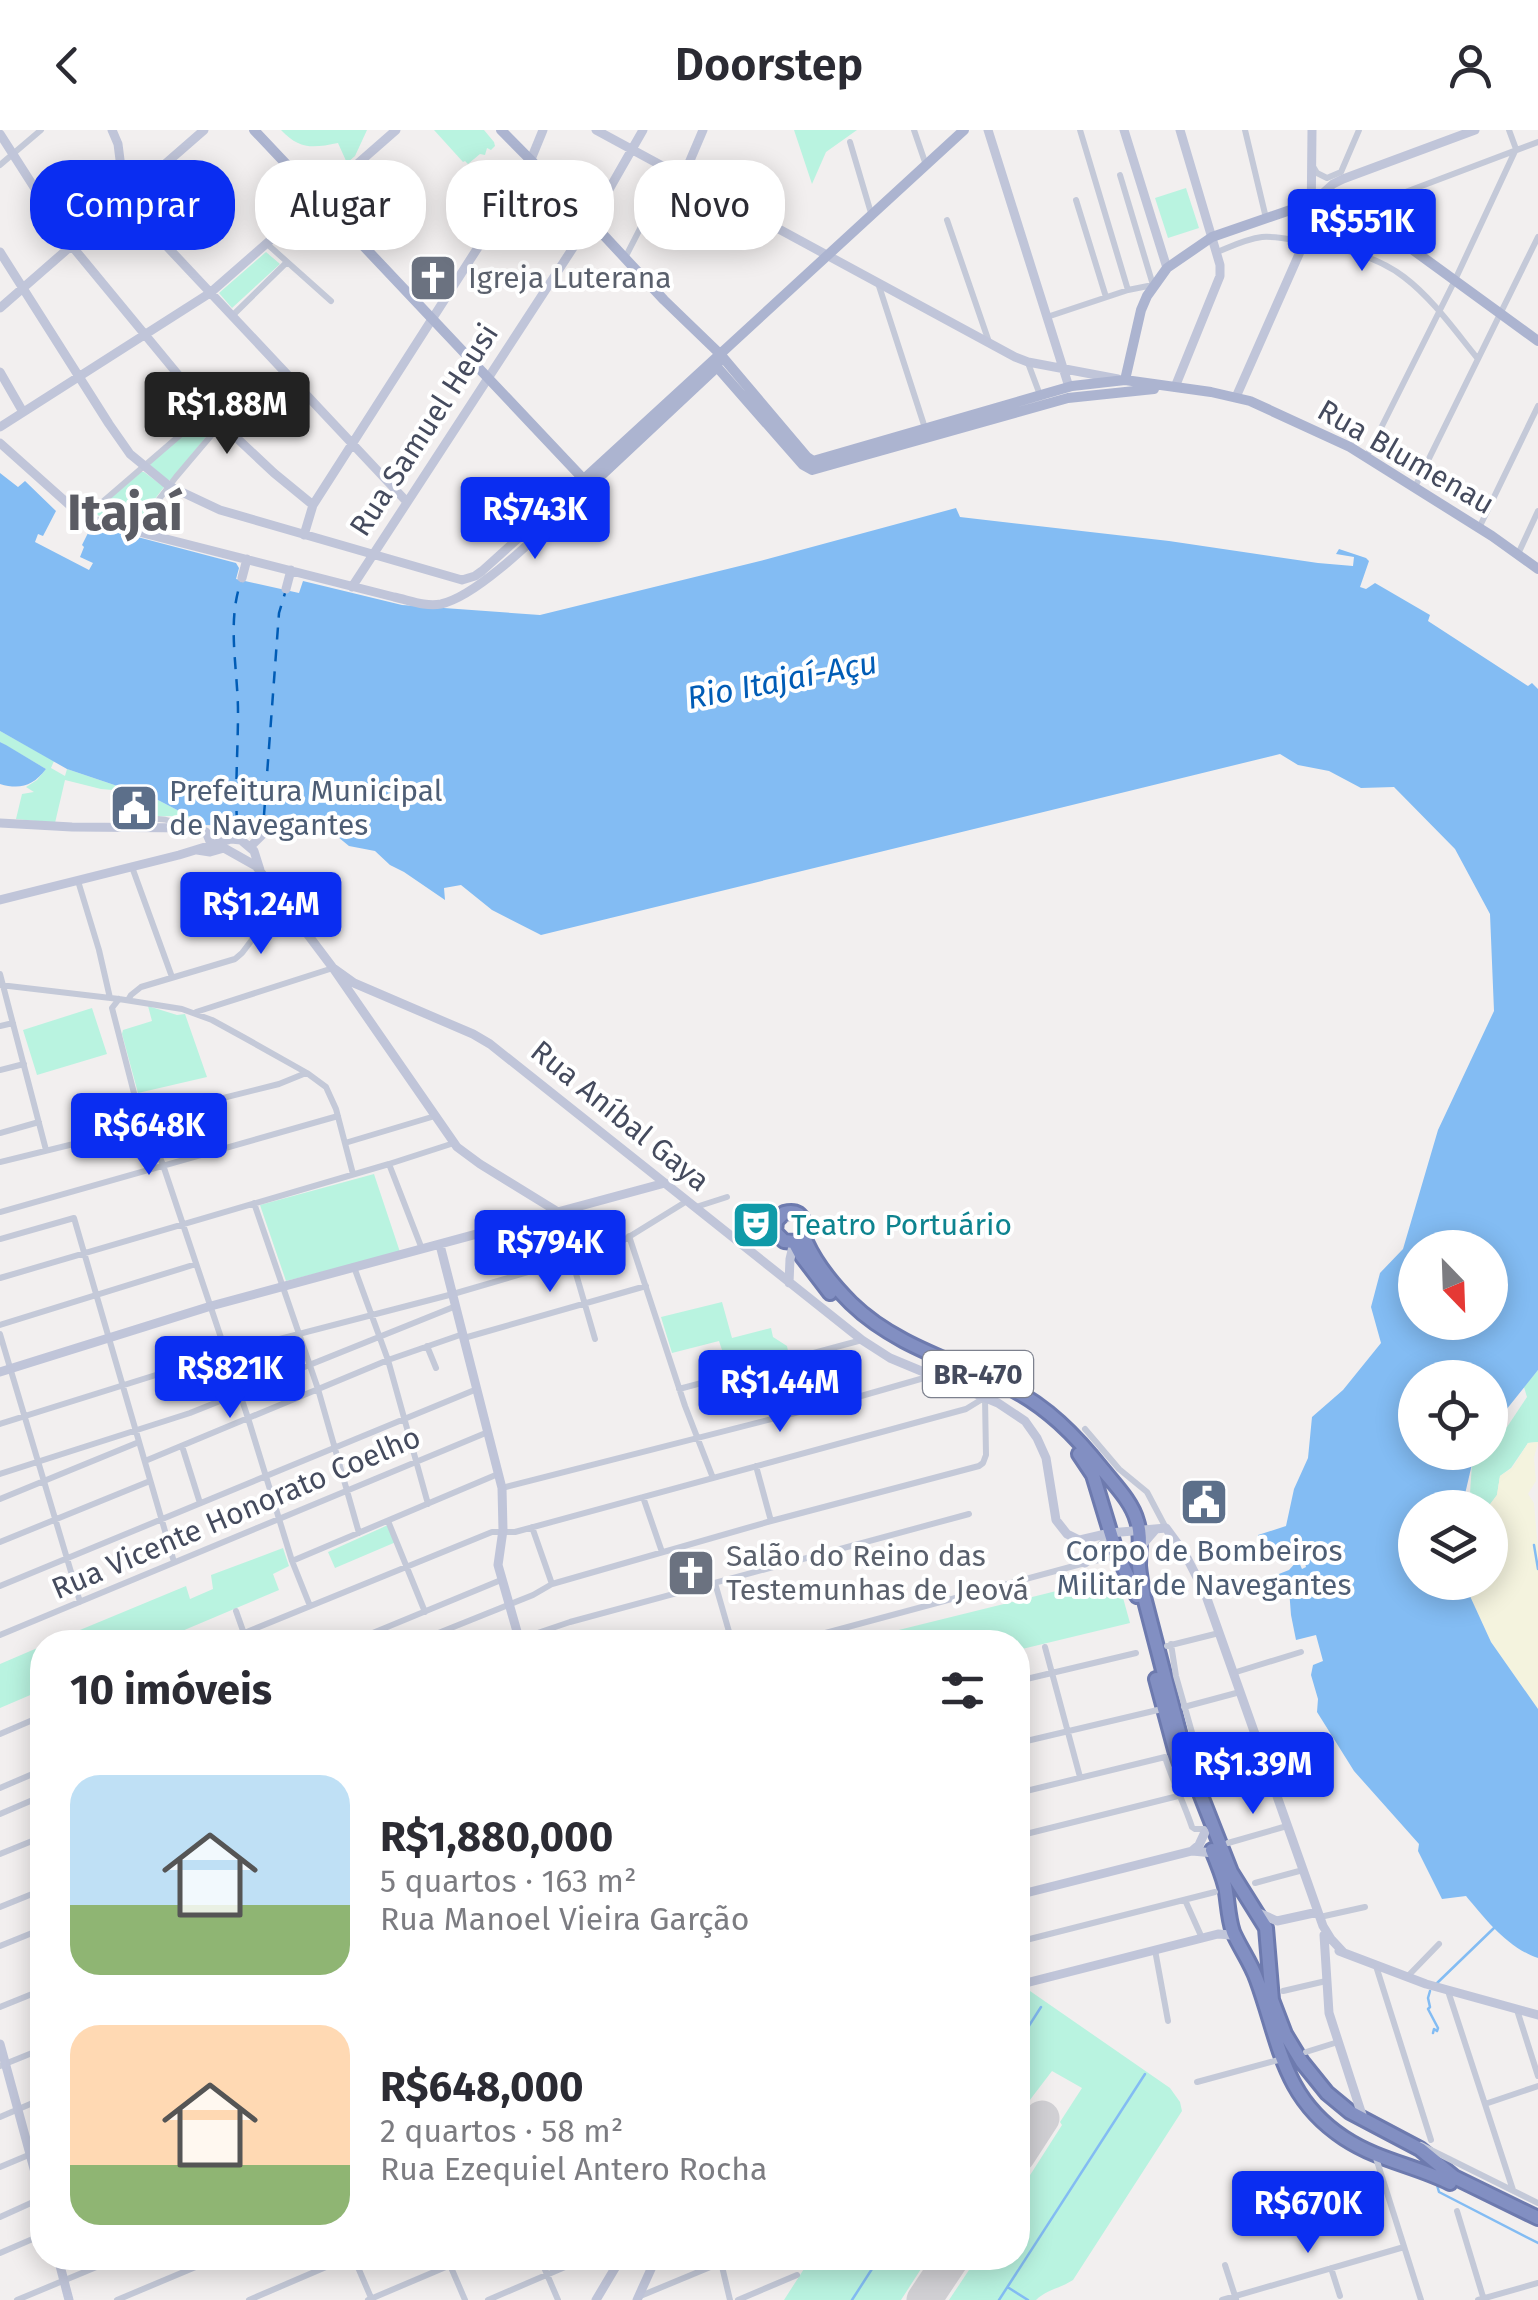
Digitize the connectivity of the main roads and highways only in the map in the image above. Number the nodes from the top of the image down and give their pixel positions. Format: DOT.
graph roads {
  1 [pos="112,130"];
  2 [pos="204,130"];
  3 [pos="254,130"];
  4 [pos="396,130"];
  5 [pos="501,130"];
  6 [pos="544,130"];
  7 [pos="596,130"];
  8 [pos="644,130"];
  9 [pos="702,130"];
  10 [pos="988,130"];
  11 [pos="1124,130"];
  12 [pos="1180,130"];
  13 [pos="1312,130"];
  14 [pos="1475,130"];
  15 [pos="960,132"];
  16 [pos="0,134"];
  17 [pos="634,150"];
  18 [pos="532,159"];
  19 [pos="120,160"];
  20 [pos="169,160"];
  21 [pos="283,160"];
  22 [pos="362,160"];
  23 [pos="652,160"];
  24 [pos="690,160"];
  25 [pos="1310,179"];
  26 [pos="1339,179"];
  27 [pos="30,181"];
  28 [pos="614,182"];
  29 [pos="1310,205"];
  30 [pos="785,232"];
  31 [pos="1212,237"];
  32 [pos="614,248"];
  33 [pos="65,250"];
  34 [pos="75,250"];
  35 [pos="170,250"];
  36 [pos="259,250"];
  37 [pos="368,250"];
  38 [pos="571,250"];
  39 [pos="0,252"];
  40 [pos="827,255"];
  41 [pos="1166,268"];
  42 [pos="22,288"];
  43 [pos="210,293"];
  44 [pos="0,308"];
  45 [pos="433,318"];
  46 [pos="145,335"];
  47 [pos="1538,341"];
  48 [pos="720,354"];
  49 [pos="717,367"];
  50 [pos="1063,368"];
  51 [pos="0,372"];
  52 [pos="488,377"];
  53 [pos="77,378"];
  54 [pos="1124,380"];
  55 [pos="1069,387"];
  56 [pos="1175,387"];
  57 [pos="1236,396"];
  58 [pos="22,412"];
  59 [pos="0,427"];
  60 [pos="0,442"];
  61 [pos="352,442"];
  62 [pos="811,465"];
  63 [pos="587,482"];
  64 [pos="407,502"];
  65 [pos="312,505"];
  66 [pos="304,535"];
  67 [pos="372,554"];
  68 [pos="247,559"];
  69 [pos="1538,569"];
  70 [pos="291,570"];
  71 [pos="242,578"];
  72 [pos="452,578"];
  73 [pos="352,586"];
  74 [pos="286,589"];
  75 [pos="454,600"];
  76 [pos="0,823"];
  77 [pos="264,832"];
  78 [pos="212,846"];
  79 [pos="250,846"];
  80 [pos="197,850"];
  81 [pos="261,872"];
  82 [pos="0,900"];
  83 [pos="333,968"];
  84 [pos="372,990"];
  85 [pos="356,1004"];
  86 [pos="665,1183"];
  87 [pos="558,1212"];
  88 [pos="799,1238"];
  89 [pos="440,1246"];
  90 [pos="789,1283"];
  91 [pos="5,1370"];
  92 [pos="1161,1529"];
  93 [pos="1140,1530"];
  94 [pos="1110,1534"];
  95 [pos="1079,1540"];
  96 [pos="1140,1549"];
  97 [pos="1118,1556"];
  98 [pos="1085,1562"];
  99 [pos="514,1630"];
  100 [pos="1205,1830"];
  101 [pos="1192,1851"];
  102 [pos="1222,1851"];
  103 [pos="1030,1892"];
  104 [pos="1257,1911"];
  105 [pos="1230,1914"];
  106 [pos="1320,1918"];
  107 [pos="1284,1920"];
  108 [pos="1268,1942"];
  109 [pos="1239,1943"];
  110 [pos="1330,1945"];
  111 [pos="1030,1982"];
  112 [pos="1538,2015"];
  113 [pos="0,2044"];
  114 [pos="3,2065"];
  115 [pos="1310,2074"];
  116 [pos="1293,2085"];
  117 [pos="1364,2121"];
  118 [pos="30,2138"];
  119 [pos="1410,2143"];
  120 [pos="1399,2165"];
  121 [pos="1538,2218"];
  122 [pos="1538,2226"];
  123 [pos="61,2270"];
  124 [pos="614,2270"];
  125 [pos="651,2270"];
  126 [pos="638,2299"];
  127 [pos="69,2300"];
  128 [pos="596,2300"];
  1 -- 19 [label="main road"];
  2 -- 20 [label="main road"];
  3 -- 21 [label="main road"];
  4 -- 22 [label="main road"];
  5 -- 18 [label="main road"];
  6 -- 18 [label="main road"];
  7 -- 17 [label="main road"];
  8 -- 17 [label="main road, Rua Samuel Heusi"];
  9 -- 24 [label="main road"];
  10 -- 50 [label="main road"];
  11 -- 41 [label="main road"];
  12 -- 31 [label="main road"];
  13 -- 25 [label="main road"];
  14 -- 26 [label="main road"];
  15 -- 40 [label="main road"];
  16 -- 27 [label="main road"];
  17 -- 23 [label="main road"];
  17 -- 28 [label="main road, Rua Samuel Heusi"];
  18 -- 45 [label="main road"];
  25 -- 26 [label="main road"];
  25 -- 29 [label="main road"];
  26 -- 29 [label="main road"];
  29 -- 31 [label="main road"];
  29 -- 47 [label="main road"];
  29 -- 57 [label="main road"];
  30 -- 40 [label="main road"];
  31 -- 41 [label="main road"];
  31 -- 56 [label="main road"];
  32 -- 48 [label="main road"];
  33 -- 42 [label="main road"];
  34 -- 46 [label="main road"];
  35 -- 43 [label="main road"];
  36 -- 43 [label="main road"];
  37 -- 45 [label="main road"];
  38 -- 52 [label="main road, Rua Samuel Heusi"];
  39 -- 42 [label="main road"];
  40 -- 48 [label="main road"];
  40 -- 50 [label="main road"];
  41 -- 54 [label="main road"];
  42 -- 44 [label="main road"];
  42 -- 53 [label="main road"];
  43 -- 46 [label="main road"];
  43 -- 61 [label="main road"];
  45 -- 52 [label="main road"];
  45 -- 61 [label="main road"];
  46 -- 53 [label="main road"];
  46 -- 65 [label="main road"];
  48 -- 49 [label="main road"];
  48 -- 62 [label="main road"];
  48 -- 63 [label="main road"];
  49 -- 62 [label="main road"];
  49 -- 63 [label="main road"];
  50 -- 54 [label="main road"];
  50 -- 55 [label="main road"];
  51 -- 58 [label="main road"];
  52 -- 63 [label="main road"];
  52 -- 64 [label="main road, Rua Samuel Heusi"];
  53 -- 58 [label="main road"];
  53 -- 66 [label="main road"];
  54 -- 55 [label="main road, Rua Blumenau"];
  54 -- 56 [label="main road, Rua Blumenau"];
  55 -- 62 [label="main road, Rua Blumenau"];
  56 -- 57 [label="main road, Rua Blumenau"];
  56 -- 62 [label="main road"];
  57 -- 69 [label="main road, Rua Blumenau"];
  58 -- 59 [label="main road"];
  60 -- 68 [label="main road"];
  61 -- 64 [label="main road"];
  61 -- 65 [label="main road"];
  63 -- 72 [label="main road"];
  63 -- 75 [label="main road"];
  64 -- 67 [label="main road, Rua Samuel Heusi"];
  65 -- 66 [label="main road"];
  66 -- 67 [label="main road"];
  67 -- 72 [label="main road"];
  67 -- 73 [label="main road, Rua Samuel Heusi"];
  68 -- 70 [label="main road"];
  68 -- 71 [label="main road"];
  70 -- 73 [label="main road"];
  70 -- 74 [label="main road"];
  72 -- 75 [label="main road"];
  73 -- 75 [label="main road"];
  76 -- 78 [label="main road"];
  77 -- 79 [label="main road"];
  78 -- 79 [label="main road"];
  78 -- 80 [label="main road"];
  79 -- 81 [label="main road"];
  80 -- 81 [label="main road"];
  80 -- 82 [label="main road"];
  81 -- 83 [label="main road"];
  83 -- 84 [label="main road, Rua Aníbal Gaya"];
  83 -- 85 [label="main road"];
  84 -- 85 [label="main road"];
  84 -- 86 [label="main road, Rua Aníbal Gaya"];
  85 -- 87 [label="main road"];
  86 -- 87 [label="main road"];
  86 -- 90 [label="main road, Rua Aníbal Gaya"];
  87 -- 89 [label="main road"];
  88 -- 90 [label="main road"];
  88 -- 93 [label="highway, BR-470"];
  88 -- 94 [label="highway, BR-470"];
  89 -- 91 [label="main road"];
  89 -- 99 [label="main road"];
  90 -- 95 [label="main road, Rua Aníbal Gaya"];
  92 -- 93 [label="main road"];
  92 -- 96 [label="main road"];
  92 -- 106 [label="main road"];
  93 -- 94 [label="main road"];
  93 -- 96 [label="highway, BR-470"];
  94 -- 95 [label="main road"];
  94 -- 96 [label="highway"];
  94 -- 97 [label="highway, BR-470"];
  95 -- 98 [label="main road, Rua Aníbal Gaya"];
  96 -- 97 [label="main road"];
  96 -- 102 [label="highway, BR-470"];
  97 -- 100 [label="highway, BR-470"];
  100 -- 101 [label="main road"];
  100 -- 102 [label="highway, BR-470"];
  101 -- 102 [label="main road"];
  101 -- 103 [label="main road"];
  102 -- 104 [label="highway, BR-470"];
  102 -- 105 [label="highway, BR-470"];
  104 -- 105 [label="highway"];
  104 -- 107 [label="main road"];
  104 -- 108 [label="highway, BR-470"];
  105 -- 109 [label="highway, BR-470"];
  106 -- 107 [label="main road"];
  106 -- 110 [label="main road"];
  107 -- 108 [label="main road"];
  108 -- 109 [label="highway"];
  108 -- 115 [label="highway, BR-470"];
  109 -- 111 [label="main road"];
  109 -- 116 [label="highway, BR-470"];
  110 -- 112 [label="main road"];
  110 -- 117 [label="main road"];
  113 -- 114 [label="main road"];
  114 -- 118 [label="main road"];
  115 -- 116 [label="highway"];
  115 -- 117 [label="highway, BR-470"];
  116 -- 120 [label="highway, BR-470"];
  117 -- 119 [label="highway, BR-470"];
  119 -- 120 [label="highway"];
  119 -- 121 [label="highway, BR-470"];
  120 -- 122 [label="highway, BR-470"];
  123 -- 127 [label="main road"];
  124 -- 128 [label="main road"];
  125 -- 126 [label="main road"];
}
